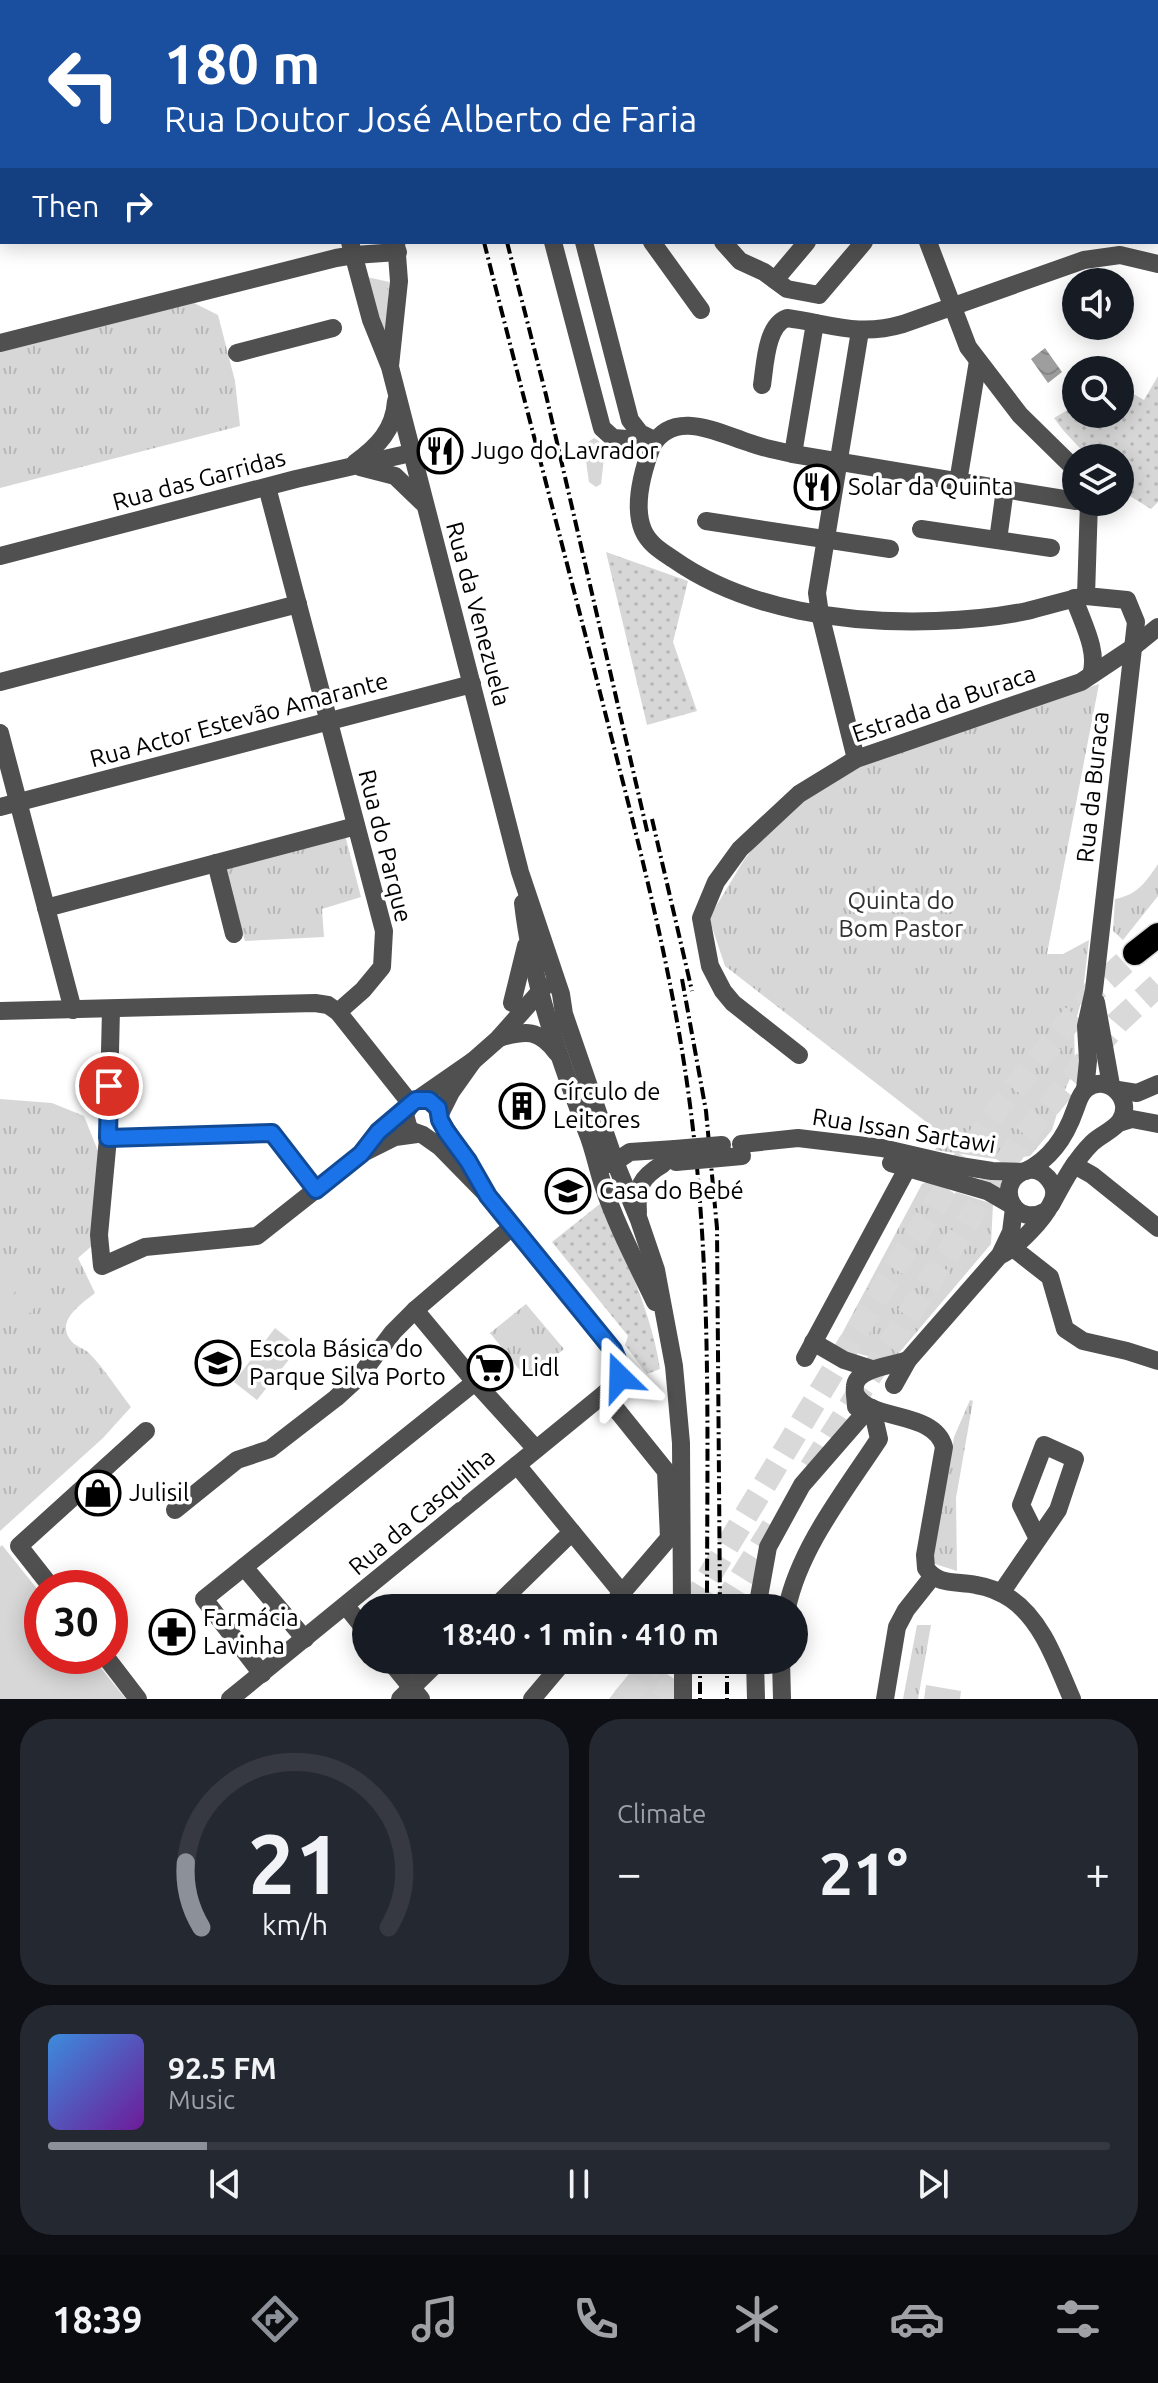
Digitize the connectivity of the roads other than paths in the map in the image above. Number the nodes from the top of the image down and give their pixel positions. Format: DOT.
graph roads {
  1 [pos="554,244"];
  2 [pos="585,244"];
  3 [pos="653,244"];
  4 [pos="725,244"];
  5 [pos="805,244"];
  6 [pos="862,244"];
  7 [pos="929,244"];
  8 [pos="397,247"];
  9 [pos="360,248"];
  10 [pos="1158,264"];
  11 [pos="775,280"];
  12 [pos="953,307"];
  13 [pos="701,310"];
  14 [pos="815,323"];
  15 [pos="333,328"];
  16 [pos="860,331"];
  17 [pos="0,343"];
  18 [pos="237,353"];
  19 [pos="978,361"];
  20 [pos="390,367"];
  21 [pos="762,385"];
  22 [pos="396,389"];
  23 [pos="655,441"];
  24 [pos="411,453"];
  25 [pos="793,454"];
  26 [pos="1062,458"];
  27 [pos="840,462"];
  28 [pos="353,465"];
  29 [pos="958,482"];
  30 [pos="267,487"];
  31 [pos="1005,489"];
  32 [pos="1062,498"];
  33 [pos="424,504"];
  34 [pos="1083,516"];
  35 [pos="706,521"];
  36 [pos="921,529"];
  37 [pos="998,540"];
  38 [pos="826,541"];
  39 [pos="1051,548"];
  40 [pos="890,549"];
  41 [pos="0,556"];
  42 [pos="1080,597"];
  43 [pos="298,604"];
  44 [pos="820,614"];
  45 [pos="1158,627"];
  46 [pos="1132,648"];
  47 [pos="1091,675"];
  48 [pos="0,682"];
  49 [pos="472,684"];
  50 [pos="329,721"];
  51 [pos="0,733"];
  52 [pos="856,759"];
  53 [pos="9,805"];
  54 [pos="356,826"];
  55 [pos="216,863"];
  56 [pos="520,872"];
  57 [pos="46,908"];
  58 [pos="234,934"];
  59 [pos="527,939"];
  60 [pos="551,961"];
  61 [pos="1094,990"];
  62 [pos="540,993"];
  63 [pos="512,1003"];
  64 [pos="111,1009"];
  65 [pos="73,1010"];
  66 [pos="0,1011"];
  67 [pos="338,1012"];
  68 [pos="564,1014"];
  69 [pos="485,1049"];
  70 [pos="559,1055"];
  71 [pos="799,1055"];
  72 [pos="1158,1084"];
  73 [pos="1114,1088"];
  74 [pos="1081,1098"];
  75 [pos="412,1104"];
  76 [pos="597,1107"];
  77 [pos="440,1117"];
  78 [pos="1158,1124"];
  79 [pos="1114,1126"];
  80 [pos="420,1134"];
  81 [pos="108,1138"];
  82 [pos="741,1150"];
  83 [pos="361,1154"];
  84 [pos="667,1156"];
  85 [pos="607,1164"];
  86 [pos="1074,1165"];
  87 [pos="908,1167"];
  88 [pos="1024,1171"];
  89 [pos="316,1190"];
  90 [pos="488,1196"];
  91 [pos="1013,1207"];
  92 [pos="1048,1208"];
  93 [pos="639,1220"];
  94 [pos="513,1226"];
  95 [pos="1158,1228"];
  96 [pos="1007,1252"];
  97 [pos="415,1310"];
  98 [pos="666,1327"];
  99 [pos="844,1360"];
  100 [pos="908,1360"];
  101 [pos="1158,1361"];
  102 [pos="875,1369"];
  103 [pos="475,1382"];
  104 [pos="894,1387"];
  105 [pos="604,1394"];
  106 [pos="864,1404"];
  107 [pos="914,1421"];
  108 [pos="146,1431"];
  109 [pos="536,1449"];
  110 [pos="517,1465"];
  111 [pos="175,1510"];
  112 [pos="572,1532"];
  113 [pos="1038,1539"];
  114 [pos="244,1567"];
  115 [pos="38,1570"];
  116 [pos="931,1575"];
  117 [pos="622,1593"];
  118 [pos="1001,1593"];
  119 [pos="508,1594"];
  120 [pos="682,1594"];
  121 [pos="760,1594"];
  122 [pos="790,1594"];
  123 [pos="346,1606"];
  124 [pos="352,1614"];
  125 [pos="305,1639"];
  126 [pos="119,1674"];
  127 [pos="262,1674"];
  128 [pos="398,1674"];
  129 [pos="428,1674"];
  130 [pos="553,1674"];
  131 [pos="683,1674"];
  132 [pos="755,1674"];
  133 [pos="781,1674"];
  134 [pos="411,1695"];
  135 [pos="138,1699"];
  136 [pos="230,1699"];
  137 [pos="532,1699"];
  138 [pos="683,1699"];
  139 [pos="756,1699"];
  140 [pos="782,1699"];
  141 [pos="885,1699"];
  142 [pos="1072,1699"];
  1 -- 23 [label="street"];
  2 -- 23 [label="street"];
  3 -- 13 [label="street"];
  4 -- 11 [label="street"];
  5 -- 11 [label="street"];
  6 -- 11 [label="street"];
  7 -- 12 [label="street"];
  8 -- 9 [label="street"];
  8 -- 20 [label="street, Rua da Venezuela"];
  9 -- 17 [label="street"];
  9 -- 20 [label="street, Rua da Venezuela"];
  10 -- 12 [label="street"];
  12 -- 16 [label="street"];
  12 -- 19 [label="street"];
  14 -- 16 [label="street"];
  14 -- 21 [label="street"];
  14 -- 25 [label="street"];
  15 -- 18 [label="street"];
  16 -- 27 [label="street"];
  19 -- 26 [label="street"];
  19 -- 29 [label="street"];
  20 -- 22 [label="street, Rua da Venezuela"];
  22 -- 24 [label="street, Rua da Venezuela"];
  22 -- 28 [label="street"];
  23 -- 25 [label="street"];
  23 -- 44 [label="street"];
  24 -- 28 [label="street, Rua das Garridas"];
  24 -- 33 [label="street, Rua da Venezuela"];
  25 -- 27 [label="street"];
  27 -- 29 [label="street"];
  27 -- 38 [label="street"];
  28 -- 30 [label="street, Rua das Garridas"];
  28 -- 33 [label="street"];
  29 -- 31 [label="street"];
  30 -- 41 [label="street, Rua das Garridas"];
  30 -- 43 [label="street, Rua do Parque"];
  31 -- 32 [label="street"];
  31 -- 37 [label="street"];
  33 -- 49 [label="street, Rua da Venezuela"];
  34 -- 42 [label="street"];
  35 -- 38 [label="street"];
  36 -- 37 [label="street"];
  37 -- 39 [label="street"];
  38 -- 40 [label="street"];
  38 -- 44 [label="street"];
  42 -- 44 [label="street"];
  42 -- 46 [label="street, Rua da Buraca"];
  42 -- 47 [label="street"];
  43 -- 48 [label="street"];
  43 -- 50 [label="street, Rua do Parque"];
  44 -- 52 [label="street"];
  45 -- 46 [label="street, Estrada da Buraca"];
  46 -- 47 [label="street, Estrada da Buraca"];
  46 -- 61 [label="street, Rua da Buraca"];
  47 -- 52 [label="street, Estrada da Buraca"];
  49 -- 50 [label="street, Rua Actor Estevão Amarante"];
  49 -- 56 [label="street, Rua da Venezuela"];
  50 -- 53 [label="street, Rua Actor Estevão Amarante"];
  50 -- 54 [label="street, Rua do Parque"];
  51 -- 53 [label="street"];
  52 -- 71 [label="street, Estrada da Buraca"];
  53 -- 57 [label="street"];
  54 -- 55 [label="street"];
  54 -- 67 [label="street, Rua do Parque"];
  55 -- 57 [label="street"];
  55 -- 58 [label="street"];
  56 -- 59 [label="street, Rua da Venezuela"];
  56 -- 60 [label="street, Rua da Venezuela"];
  57 -- 65 [label="street"];
  59 -- 62 [label="street, Rua da Venezuela"];
  59 -- 63 [label="street"];
  60 -- 62 [label="street"];
  60 -- 68 [label="street, Rua da Venezuela"];
  61 -- 73 [label="street, Rua da Buraca"];
  61 -- 74 [label="street, Rua da Buraca"];
  62 -- 63 [label="street"];
  62 -- 68 [label="street"];
  62 -- 69 [label="street"];
  62 -- 70 [label="street, Rua da Venezuela"];
  63 -- 69 [label="street"];
  64 -- 65 [label="street"];
  64 -- 67 [label="street"];
  64 -- 81 [label="street"];
  65 -- 66 [label="street"];
  67 -- 75 [label="street"];
  68 -- 76 [label="street, Rua da Venezuela"];
  69 -- 70 [label="street"];
  69 -- 75 [label="street"];
  69 -- 77 [label="street"];
  70 -- 85 [label="street, Rua da Venezuela"];
  72 -- 73 [label="street"];
  73 -- 74 [label="street"];
  73 -- 79 [label="street"];
  74 -- 79 [label="street"];
  74 -- 88 [label="street"];
  75 -- 77 [label="street"];
  75 -- 80 [label="street"];
  75 -- 83 [label="street"];
  76 -- 84 [label="street"];
  76 -- 85 [label="street, Rua da Venezuela"];
  77 -- 80 [label="street"];
  77 -- 90 [label="street"];
  78 -- 79 [label="street"];
  79 -- 86 [label="street"];
  80 -- 83 [label="street"];
  80 -- 90 [label="street"];
  81 -- 89 [label="street"];
  81 -- 89 [label="street"];
  82 -- 84 [label="street, Rua Issan Sartawi, bridge"];
  82 -- 87 [label="street, Rua Issan Sartawi"];
  82 -- 88 [label="street, Rua Issan Sartawi"];
  83 -- 89 [label="street"];
  84 -- 85 [label="street, Rua Issan Sartawi"];
  84 -- 93 [label="street"];
  85 -- 93 [label="street"];
  85 -- 98 [label="street"];
  86 -- 92 [label="street"];
  86 -- 95 [label="street"];
  87 -- 91 [label="street, Rua Issan Sartawi"];
  87 -- 99 [label="street"];
  88 -- 91 [label="street"];
  88 -- 92 [label="street"];
  90 -- 94 [label="street"];
  91 -- 92 [label="street"];
  91 -- 96 [label="street"];
  92 -- 96 [label="street"];
  93 -- 98 [label="street"];
  94 -- 97 [label="street"];
  94 -- 105 [label="street, Rua da Casquilha"];
  96 -- 100 [label="street"];
  96 -- 101 [label="street"];
  97 -- 103 [label="street"];
  97 -- 111 [label="street"];
  98 -- 120 [label="street"];
  99 -- 102 [label="street"];
  99 -- 106 [label="street"];
  100 -- 102 [label="street"];
  100 -- 104 [label="street"];
  102 -- 104 [label="street"];
  102 -- 106 [label="street"];
  103 -- 109 [label="street"];
  103 -- 114 [label="street"];
  104 -- 106 [label="street"];
  104 -- 107 [label="street"];
  105 -- 109 [label="street, Rua da Casquilha"];
  105 -- 117 [label="street"];
  106 -- 107 [label="street"];
  106 -- 121 [label="street"];
  106 -- 122 [label="street"];
  107 -- 116 [label="street"];
  108 -- 115 [label="street"];
  109 -- 110 [label="street, Rua da Casquilha"];
  110 -- 112 [label="street"];
  110 -- 123 [label="street, Rua da Casquilha"];
  112 -- 117 [label="street"];
  112 -- 119 [label="street"];
  113 -- 118 [label="street"];
  114 -- 125 [label="street"];
  114 -- 127 [label="street"];
  116 -- 118 [label="street"];
  116 -- 141 [label="street"];
  118 -- 142 [label="street"];
  123 -- 124 [label="street"];
  123 -- 125 [label="street, Rua da Casquilha"];
  125 -- 127 [label="street, Rua da Casquilha"];
  126 -- 135 [label="street"];
  127 -- 136 [label="street, Rua da Casquilha"];
  128 -- 134 [label="street"];
  129 -- 134 [label="street"];
  130 -- 137 [label="street"];
  131 -- 138 [label="street"];
  132 -- 139 [label="street"];
  133 -- 140 [label="street"];
}
